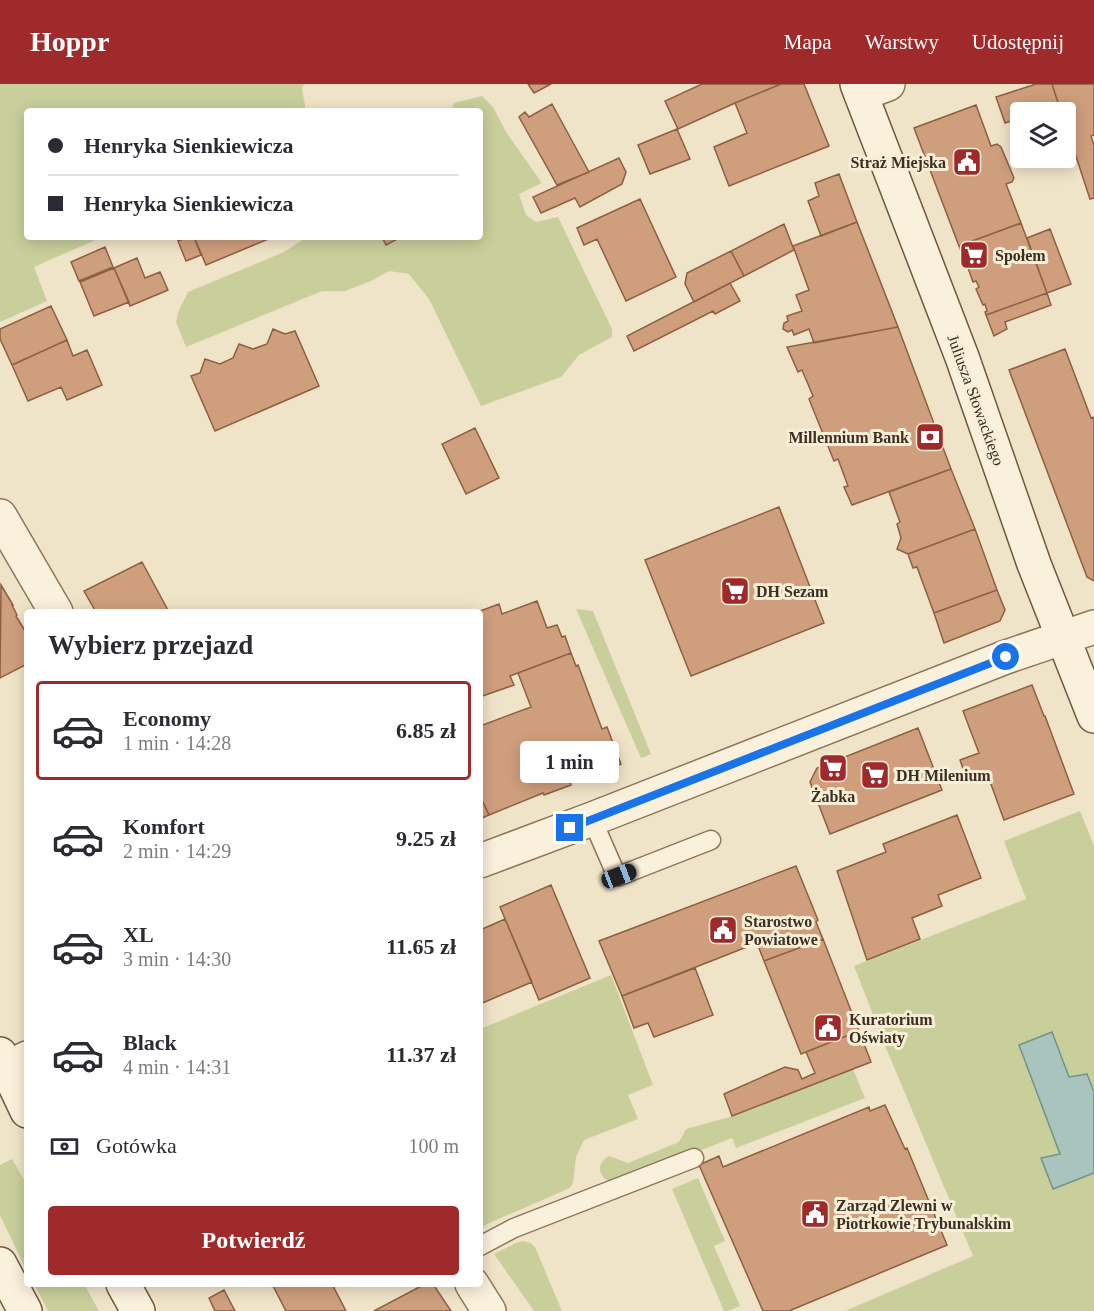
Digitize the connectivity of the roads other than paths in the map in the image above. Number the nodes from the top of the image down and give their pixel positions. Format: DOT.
graph roads {
  1 [pos="869,87"];
  2 [pos="0,516"];
  3 [pos="54,609"];
  4 [pos="1094,627"];
  5 [pos="1062,638"];
  6 [pos="1094,716"];
  7 [pos="592,819"];
  8 [pos="711,840"];
  9 [pos="483,860"];
  10 [pos="8,1063"];
  11 [pos="24,1103"];
  12 [pos="694,1158"];
  13 [pos="483,1244"];
  14 [pos="0,1264"];
  15 [pos="125,1287"];
  16 [pos="474,1287"];
  17 [pos="25,1311"];
  18 [pos="138,1311"];
  19 [pos="489,1311"];
  1 -- 5 [label="street, Juliusza Słowackiego"];
  2 -- 3 [label="street"];
  4 -- 5 [label="street"];
  5 -- 6 [label="street, Juliusza Słowackiego"];
  5 -- 7 [label="street"];
  7 -- 8 [label="lane"];
  7 -- 9 [label="street"];
  10 -- 11 [label="street"];
  12 -- 13 [label="lane"];
  14 -- 17 [label="street"];
  15 -- 18 [label="street"];
  16 -- 19 [label="street"];
}
